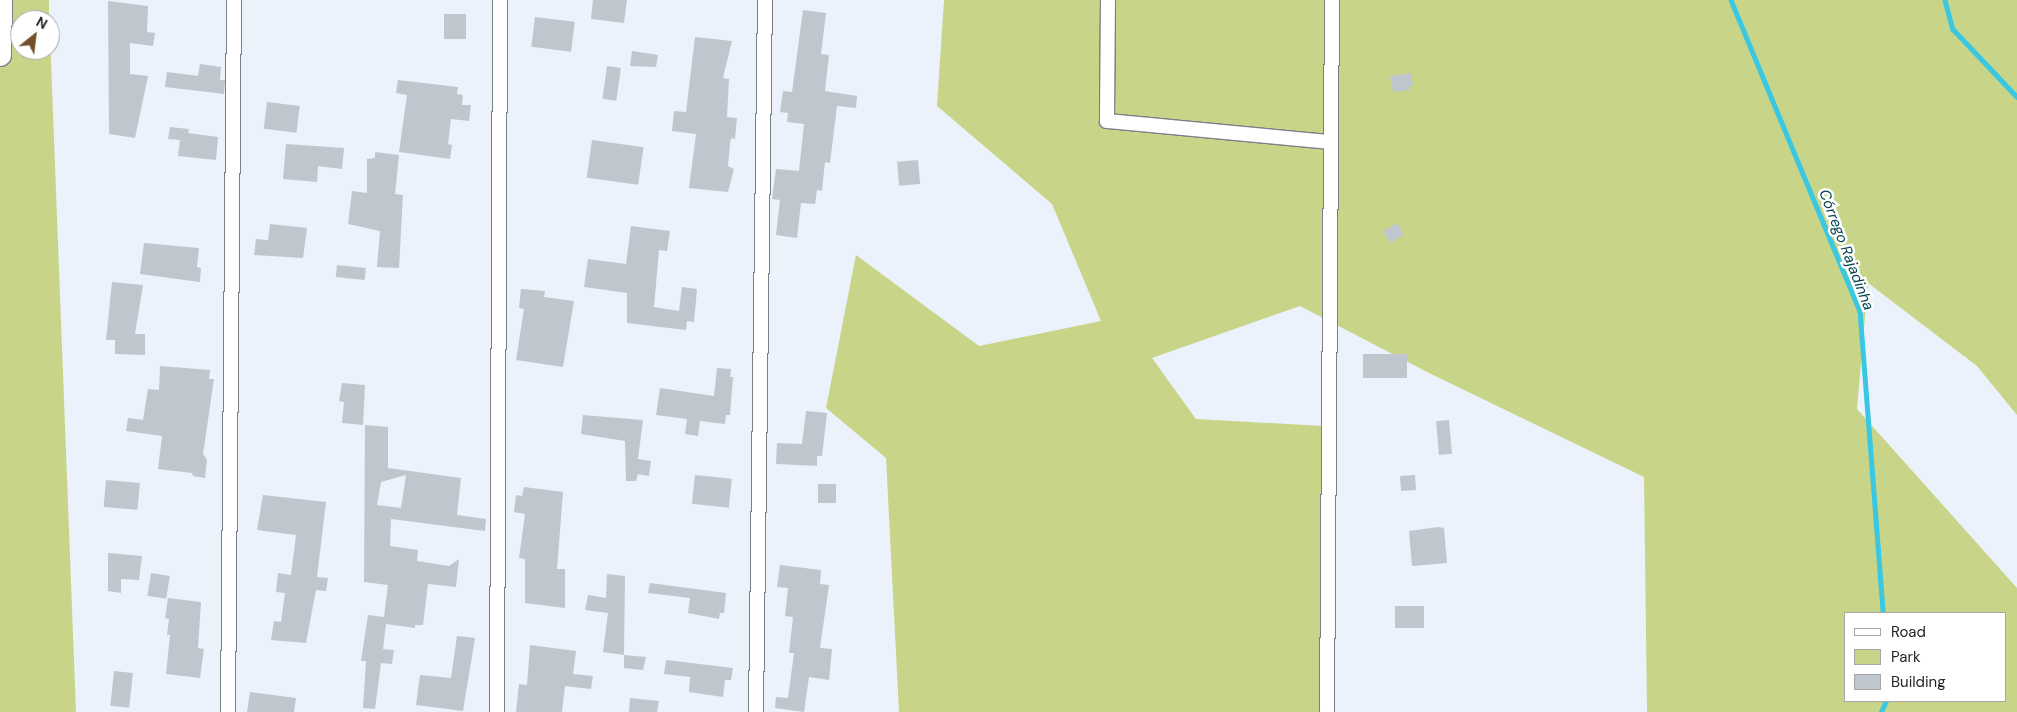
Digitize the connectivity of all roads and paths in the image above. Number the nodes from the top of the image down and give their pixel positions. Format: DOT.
graph roads {
  1 [pos="1,0"];
  2 [pos="234,0"];
  3 [pos="500,0"];
  4 [pos="765,0"];
  5 [pos="1108,0"];
  6 [pos="1332,0"];
  7 [pos="0,55"];
  8 [pos="1329,142"];
  9 [pos="228,712"];
  10 [pos="497,712"];
  11 [pos="756,712"];
  12 [pos="1327,712"];
  1 -- 7 [label="main road"];
  2 -- 9 [label="street"];
  3 -- 10 [label="street"];
  4 -- 11 [label="street"];
  5 -- 8 [label="street"];
  6 -- 8 [label="street"];
  8 -- 12 [label="street"];
}
